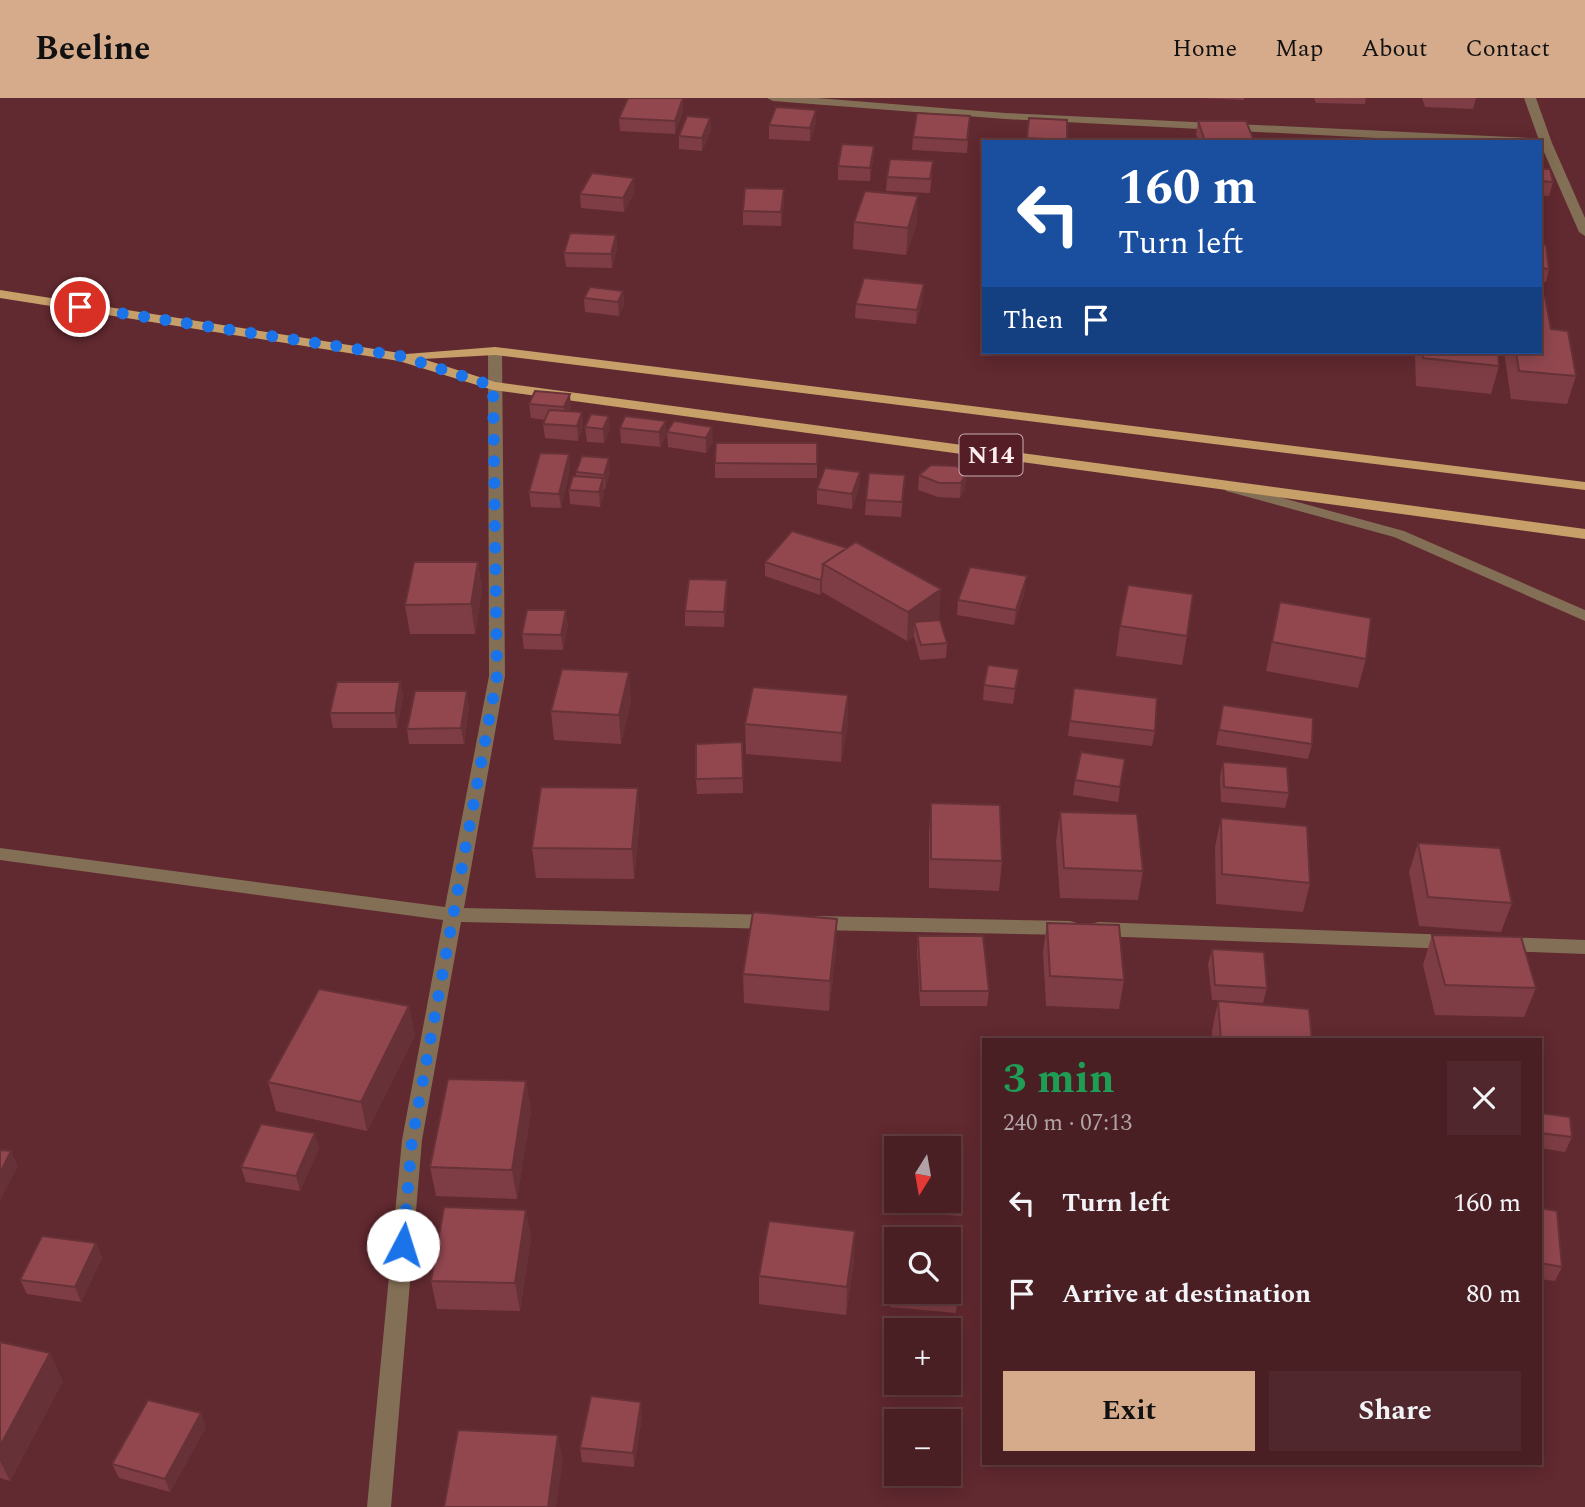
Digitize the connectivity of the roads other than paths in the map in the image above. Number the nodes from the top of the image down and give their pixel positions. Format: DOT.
graph roads {
  1 [pos="773,98"];
  2 [pos="1530,98"];
  3 [pos="1495,140"];
  4 [pos="1543,142"];
  5 [pos="1585,232"];
  6 [pos="0,294"];
  7 [pos="495,351"];
  8 [pos="401,356"];
  9 [pos="493,386"];
  10 [pos="1222,485"];
  11 [pos="1585,486"];
  12 [pos="1585,534"];
  13 [pos="1585,616"];
  14 [pos="0,854"];
  15 [pos="453,915"];
  16 [pos="1585,947"];
  17 [pos="379,1507"];
  1 -- 3 [label="street"];
  2 -- 4 [label="street"];
  4 -- 5 [label="street"];
  6 -- 8 [label="main road, N14"];
  7 -- 8 [label="main road, N14"];
  7 -- 9 [label="street"];
  7 -- 11 [label="main road, N14"];
  8 -- 9 [label="main road, N14"];
  9 -- 10 [label="main road, N14"];
  9 -- 15 [label="street"];
  10 -- 12 [label="main road, N14"];
  10 -- 13 [label="street"];
  14 -- 15 [label="street"];
  15 -- 16 [label="street"];
  15 -- 17 [label="street"];
}
